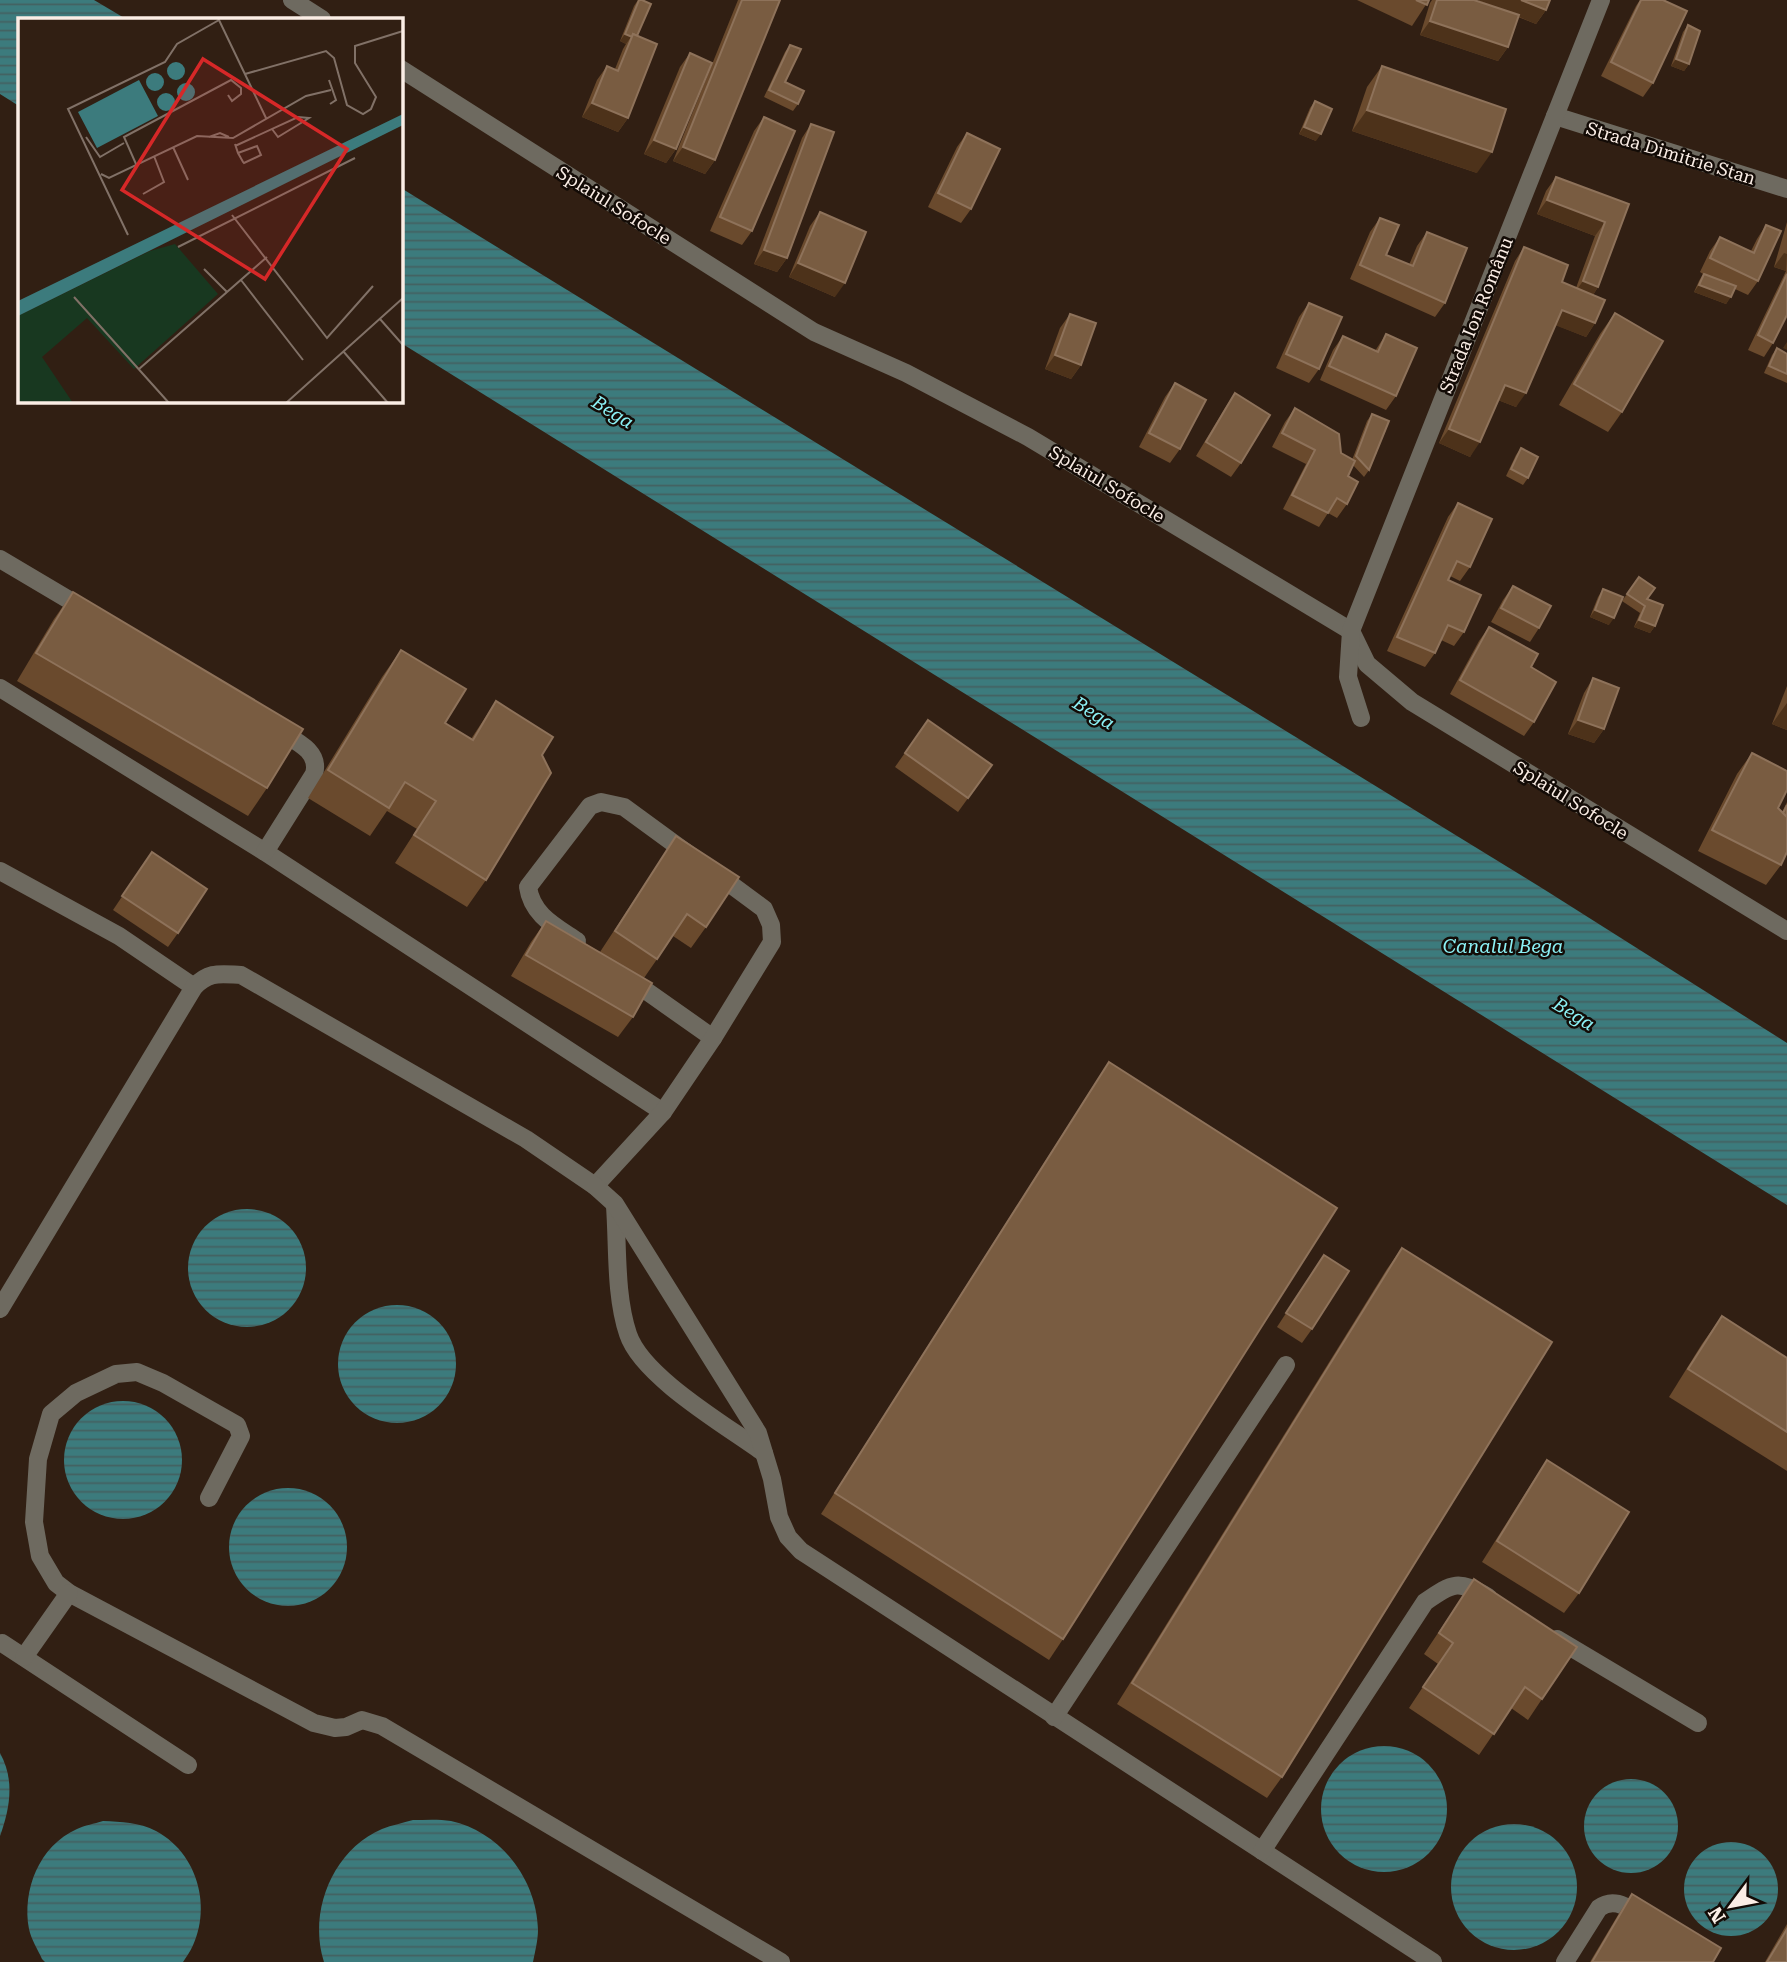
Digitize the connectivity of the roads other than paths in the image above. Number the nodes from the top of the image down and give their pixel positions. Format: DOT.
graph roads {
  1 [pos="292,0"];
  2 [pos="1601,0"];
  3 [pos="320,18"];
  4 [pos="402,70"];
  5 [pos="1555,116"];
  6 [pos="1787,189"];
  7 [pos="0,559"];
  8 [pos="103,621"];
  9 [pos="1351,631"];
  10 [pos="0,688"];
  11 [pos="1361,718"];
  12 [pos="264,722"];
  13 [pos="265,852"];
  14 [pos="0,870"];
  15 [pos="1787,931"];
  16 [pos="594,953"];
  17 [pos="615,969"];
  18 [pos="194,987"];
  19 [pos="713,1038"];
  20 [pos="663,1112"];
  21 [pos="595,1186"];
  22 [pos="615,1203"];
  23 [pos="0,1309"];
  24 [pos="1286,1365"];
  25 [pos="764,1453"];
  26 [pos="209,1498"];
  27 [pos="69,1593"];
  28 [pos="1502,1606"];
  29 [pos="1548,1633"];
  30 [pos="2,1643"];
  31 [pos="24,1657"];
  32 [pos="1055,1717"];
  33 [pos="1698,1723"];
  34 [pos="188,1765"];
  35 [pos="1262,1851"];
  36 [pos="1656,1923"];
  37 [pos="781,1962"];
  38 [pos="1433,1962"];
  39 [pos="1565,1962"];
  1 -- 3 [label="street"];
  2 -- 5 [label="street, Strada Ion Românu"];
  4 -- 9 [label="street, Splaiul Sofocle"];
  5 -- 6 [label="street, Strada Dimitrie Stan"];
  5 -- 9 [label="street, Strada Ion Românu"];
  7 -- 8 [label="street"];
  9 -- 11 [label="street, Strada Ion Românu"];
  9 -- 15 [label="street, Splaiul Sofocle"];
  10 -- 13 [label="street"];
  12 -- 13 [label="street"];
  13 -- 20 [label="street"];
  14 -- 18 [label="street"];
  16 -- 19 [label="street"];
  17 -- 19 [label="street"];
  18 -- 21 [label="street"];
  18 -- 23 [label="street"];
  19 -- 20 [label="street"];
  20 -- 21 [label="street"];
  21 -- 22 [label="street"];
  22 -- 25 [label="street"];
  22 -- 25 [label="street"];
  24 -- 32 [label="street"];
  25 -- 32 [label="street"];
  26 -- 27 [label="street"];
  27 -- 31 [label="street"];
  27 -- 37 [label="street"];
  28 -- 35 [label="street"];
  29 -- 33 [label="street"];
  30 -- 31 [label="street"];
  31 -- 34 [label="street"];
  32 -- 35 [label="street"];
  35 -- 38 [label="street"];
  36 -- 39 [label="street"];
}
